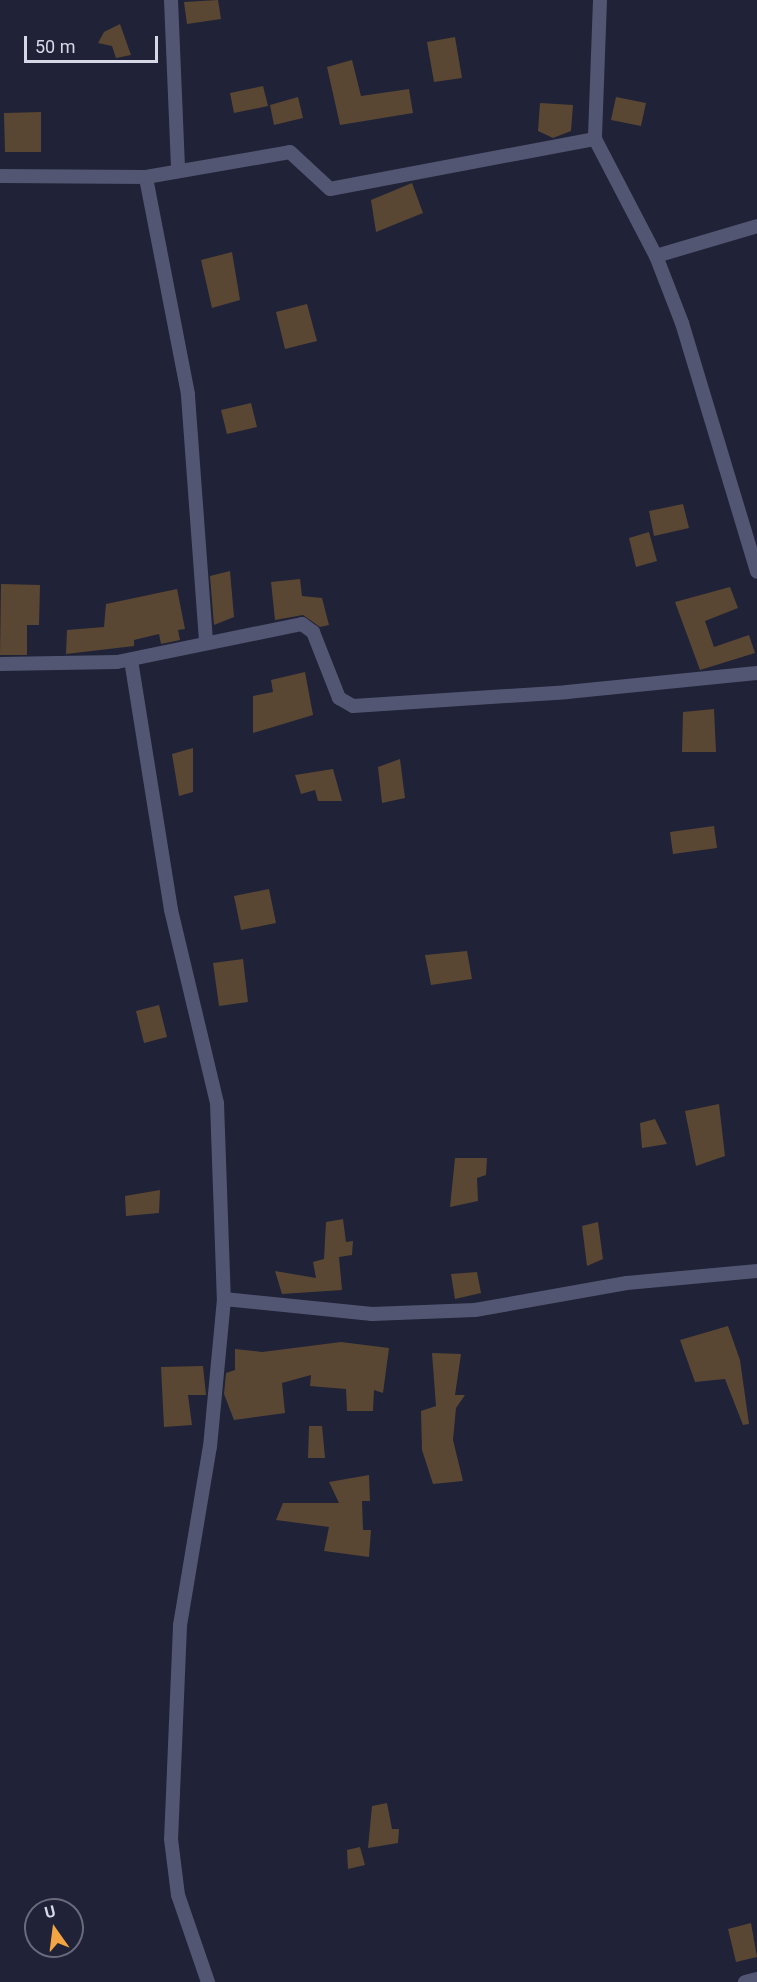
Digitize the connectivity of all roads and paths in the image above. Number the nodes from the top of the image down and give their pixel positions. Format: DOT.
graph roads {
  1 [pos="171,0"];
  2 [pos="600,0"];
  3 [pos="595,139"];
  4 [pos="178,168"];
  5 [pos="0,176"];
  6 [pos="146,177"];
  7 [pos="757,226"];
  8 [pos="656,256"];
  9 [pos="757,572"];
  10 [pos="206,641"];
  11 [pos="131,660"];
  12 [pos="0,664"];
  13 [pos="757,673"];
  14 [pos="757,1271"];
  15 [pos="224,1299"];
  16 [pos="757,1979"];
  17 [pos="208,1982"];
  18 [pos="746,1982"];
  1 -- 4 [label="street"];
  2 -- 3 [label="street"];
  3 -- 4 [label="street"];
  3 -- 8 [label="street"];
  4 -- 6 [label="street"];
  5 -- 6 [label="street"];
  6 -- 10 [label="street"];
  7 -- 8 [label="street"];
  8 -- 9 [label="street"];
  10 -- 11 [label="street"];
  10 -- 13 [label="street"];
  11 -- 12 [label="street"];
  11 -- 15 [label="street"];
  14 -- 15 [label="street"];
  15 -- 17 [label="street"];
  16 -- 18 [label="street"];
}
